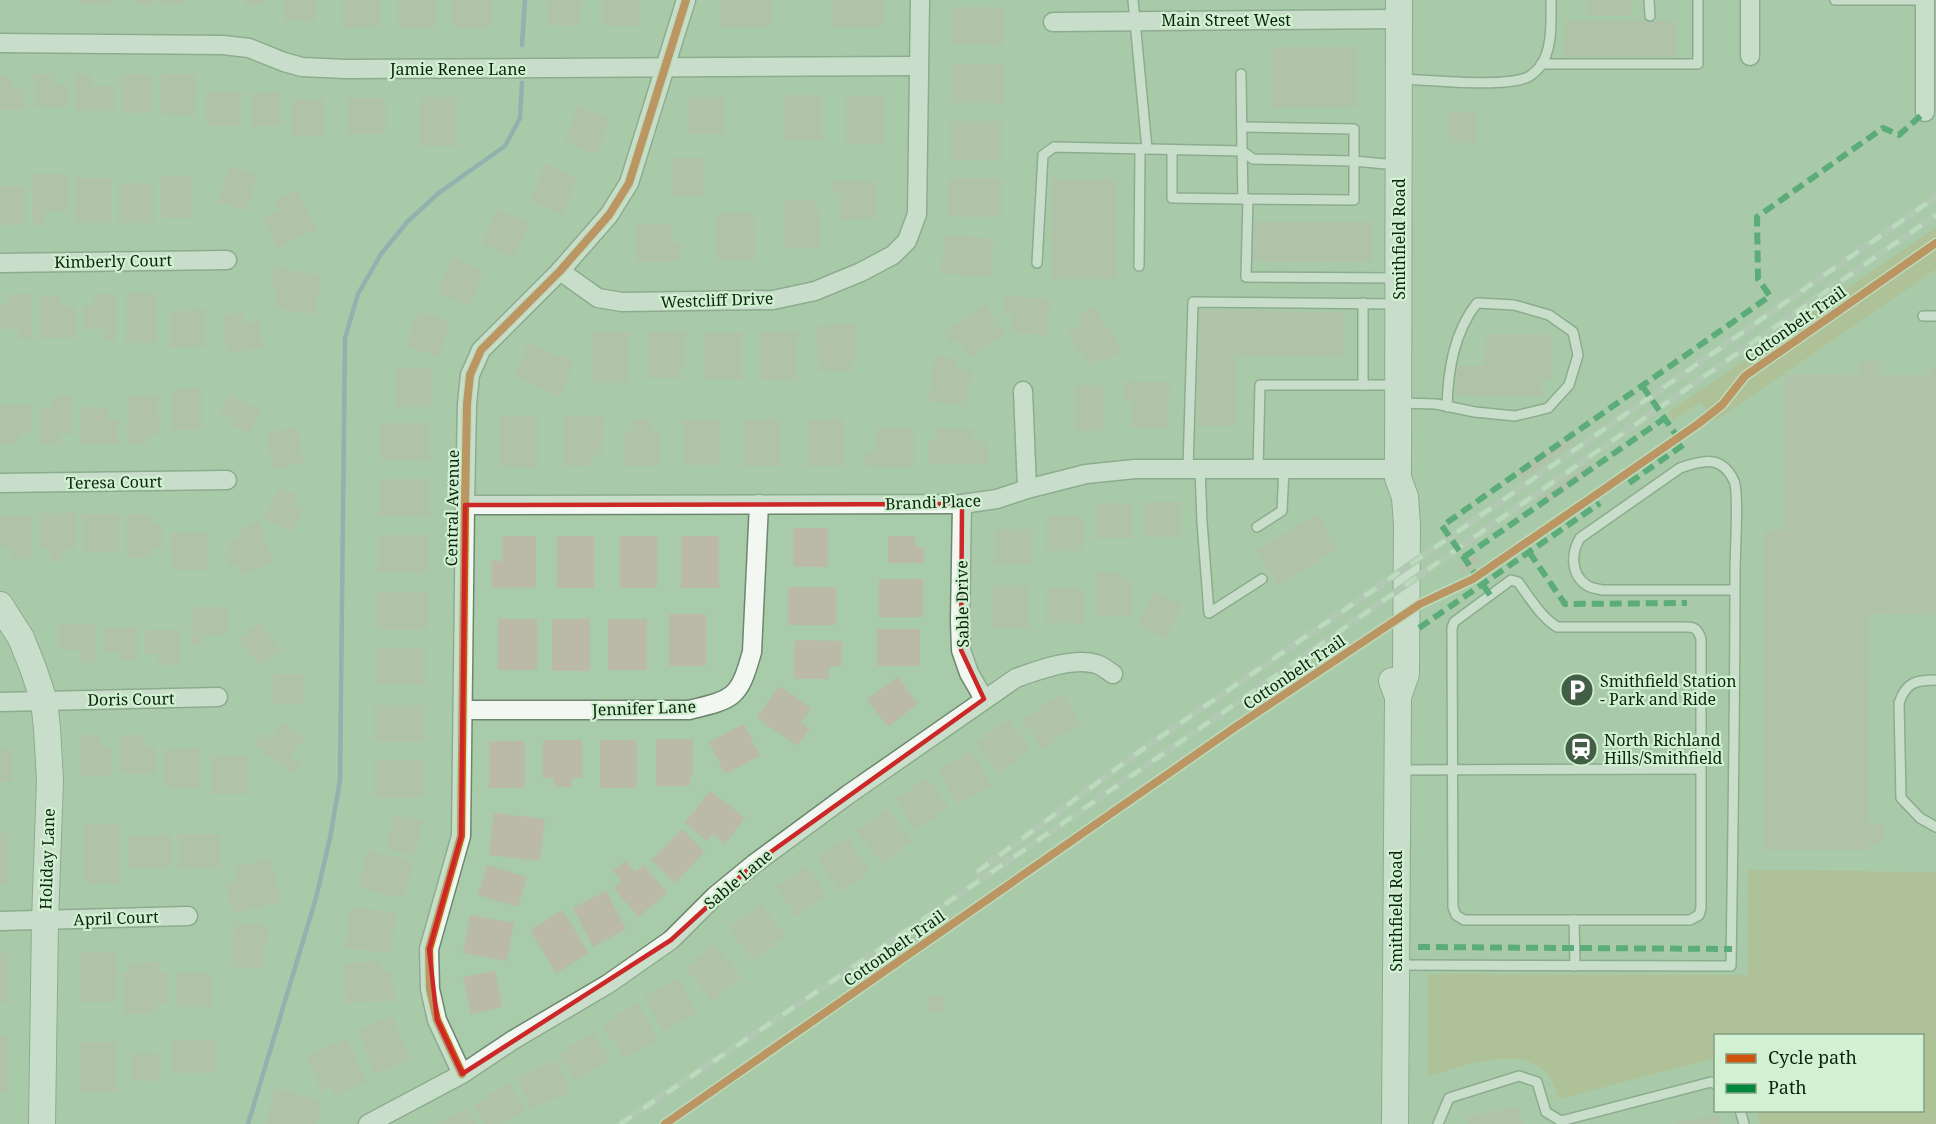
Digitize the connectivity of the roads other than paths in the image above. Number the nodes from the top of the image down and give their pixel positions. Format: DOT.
graph roads {
  1 [pos="686,0"];
  2 [pos="920,0"];
  3 [pos="1133,0"];
  4 [pos="1551,0"];
  5 [pos="1649,0"];
  6 [pos="1698,0"];
  7 [pos="1750,0"];
  8 [pos="1835,0"];
  9 [pos="1925,0"];
  10 [pos="1399,10"];
  11 [pos="1650,16"];
  12 [pos="1134,21"];
  13 [pos="1053,22"];
  14 [pos="0,44"];
  15 [pos="1750,56"];
  16 [pos="1541,64"];
  17 [pos="667,66"];
  18 [pos="919,66"];
  19 [pos="1241,74"];
  20 [pos="1399,79"];
  21 [pos="1924,112"];
  22 [pos="1242,127"];
  23 [pos="1143,149"];
  24 [pos="1172,150"];
  25 [pos="1242,151"];
  26 [pos="1354,161"];
  27 [pos="1399,165"];
  28 [pos="1245,199"];
  29 [pos="226,260"];
  30 [pos="0,262"];
  31 [pos="1037,263"];
  32 [pos="1138,266"];
  33 [pos="560,271"];
  34 [pos="1399,291"];
  35 [pos="1363,303"];
  36 [pos="1923,316"];
  37 [pos="1936,316"];
  38 [pos="1363,385"];
  39 [pos="1023,391"];
  40 [pos="1398,394"];
  41 [pos="1448,406"];
  42 [pos="1194,468"];
  43 [pos="1258,468"];
  44 [pos="1284,468"];
  45 [pos="1398,473"];
  46 [pos="227,480"];
  47 [pos="0,483"];
  48 [pos="1027,489"];
  49 [pos="759,504"];
  50 [pos="962,504"];
  51 [pos="465,505"];
  52 [pos="1257,527"];
  53 [pos="1262,579"];
  54 [pos="1735,590"];
  55 [pos="0,605"];
  56 [pos="1113,674"];
  57 [pos="1936,680"];
  58 [pos="218,697"];
  59 [pos="984,699"];
  60 [pos="44,701"];
  61 [pos="0,702"];
  62 [pos="464,710"];
  63 [pos="1700,769"];
  64 [pos="1397,770"];
  65 [pos="1452,770"];
  66 [pos="1936,827"];
  67 [pos="188,916"];
  68 [pos="1574,920"];
  69 [pos="0,921"];
  70 [pos="45,921"];
  71 [pos="1396,965"];
  72 [pos="1575,966"];
  73 [pos="462,1074"];
  74 [pos="1714,1083"];
  75 [pos="42,1124"];
  76 [pos="368,1124"];
  77 [pos="1395,1124"];
  78 [pos="1438,1124"];
  1 -- 17 [label="street, Central Avenue"];
  2 -- 18 [label="street, Westcliff Drive"];
  3 -- 12 [label="lane"];
  4 -- 16 [label="lane"];
  5 -- 11 [label="lane"];
  6 -- 16 [label="lane"];
  7 -- 15 [label="street"];
  8 -- 9 [label="lane"];
  9 -- 21 [label="street"];
  10 -- 12 [label="street, Main Street West"];
  10 -- 20 [label="main road, Smithfield Road"];
  12 -- 13 [label="street, Main Street West"];
  12 -- 23 [label="lane"];
  14 -- 17 [label="street, Jamie Renee Lane"];
  16 -- 20 [label="lane"];
  17 -- 18 [label="street, Jamie Renee Lane"];
  17 -- 33 [label="street, Central Avenue"];
  18 -- 33 [label="street, Westcliff Drive"];
  19 -- 22 [label="lane"];
  20 -- 27 [label="main road, Smithfield Road"];
  22 -- 25 [label="lane"];
  22 -- 26 [label="lane"];
  23 -- 24 [label="lane"];
  23 -- 31 [label="lane"];
  23 -- 32 [label="lane"];
  24 -- 25 [label="lane"];
  24 -- 28 [label="lane"];
  25 -- 26 [label="lane"];
  25 -- 28 [label="lane"];
  26 -- 27 [label="lane"];
  26 -- 28 [label="lane"];
  27 -- 34 [label="main road, Smithfield Road"];
  28 -- 34 [label="lane"];
  29 -- 30 [label="street, Kimberly Court"];
  33 -- 51 [label="street, Central Avenue"];
  34 -- 35 [label="lane"];
  34 -- 40 [label="main road, Smithfield Road"];
  35 -- 38 [label="lane"];
  35 -- 42 [label="lane"];
  36 -- 37 [label="lane"];
  38 -- 40 [label="lane"];
  38 -- 43 [label="lane"];
  39 -- 48 [label="street"];
  40 -- 41 [label="lane"];
  40 -- 45 [label="main road, Smithfield Road"];
  41 -- 41 [label="lane"];
  42 -- 43 [label="street, Brandi Place"];
  42 -- 48 [label="street, Brandi Place"];
  42 -- 53 [label="lane"];
  43 -- 44 [label="street, Brandi Place"];
  44 -- 45 [label="street, Brandi Place"];
  44 -- 52 [label="lane"];
  45 -- 64 [label="main road, Smithfield Road"];
  46 -- 47 [label="street, Teresa Court"];
  48 -- 50 [label="street, Brandi Place"];
  49 -- 50 [label="street, Brandi Place"];
  49 -- 51 [label="street, Brandi Place"];
  49 -- 62 [label="street, Jennifer Lane"];
  50 -- 59 [label="street, Sable Drive"];
  51 -- 62 [label="street, Central Avenue"];
  54 -- 54 [label="lane"];
  54 -- 72 [label="lane"];
  55 -- 60 [label="main road, Holiday Lane"];
  56 -- 59 [label="street, Sable Lane"];
  57 -- 66 [label="lane"];
  58 -- 60 [label="street, Doris Court"];
  59 -- 73 [label="street, Sable Lane"];
  60 -- 61 [label="street, Doris Court"];
  60 -- 70 [label="main road, Holiday Lane"];
  62 -- 73 [label="street, Central Avenue"];
  63 -- 65 [label="lane"];
  63 -- 65 [label="lane"];
  63 -- 68 [label="lane"];
  64 -- 65 [label="lane"];
  64 -- 71 [label="main road, Smithfield Road"];
  65 -- 68 [label="lane"];
  67 -- 70 [label="street, April Court"];
  68 -- 72 [label="lane"];
  69 -- 70 [label="street, April Court"];
  70 -- 75 [label="main road, Holiday Lane"];
  71 -- 72 [label="lane"];
  71 -- 77 [label="main road, Smithfield Road"];
  73 -- 76 [label="street, Sable Lane"];
  74 -- 78 [label="lane"];
}
